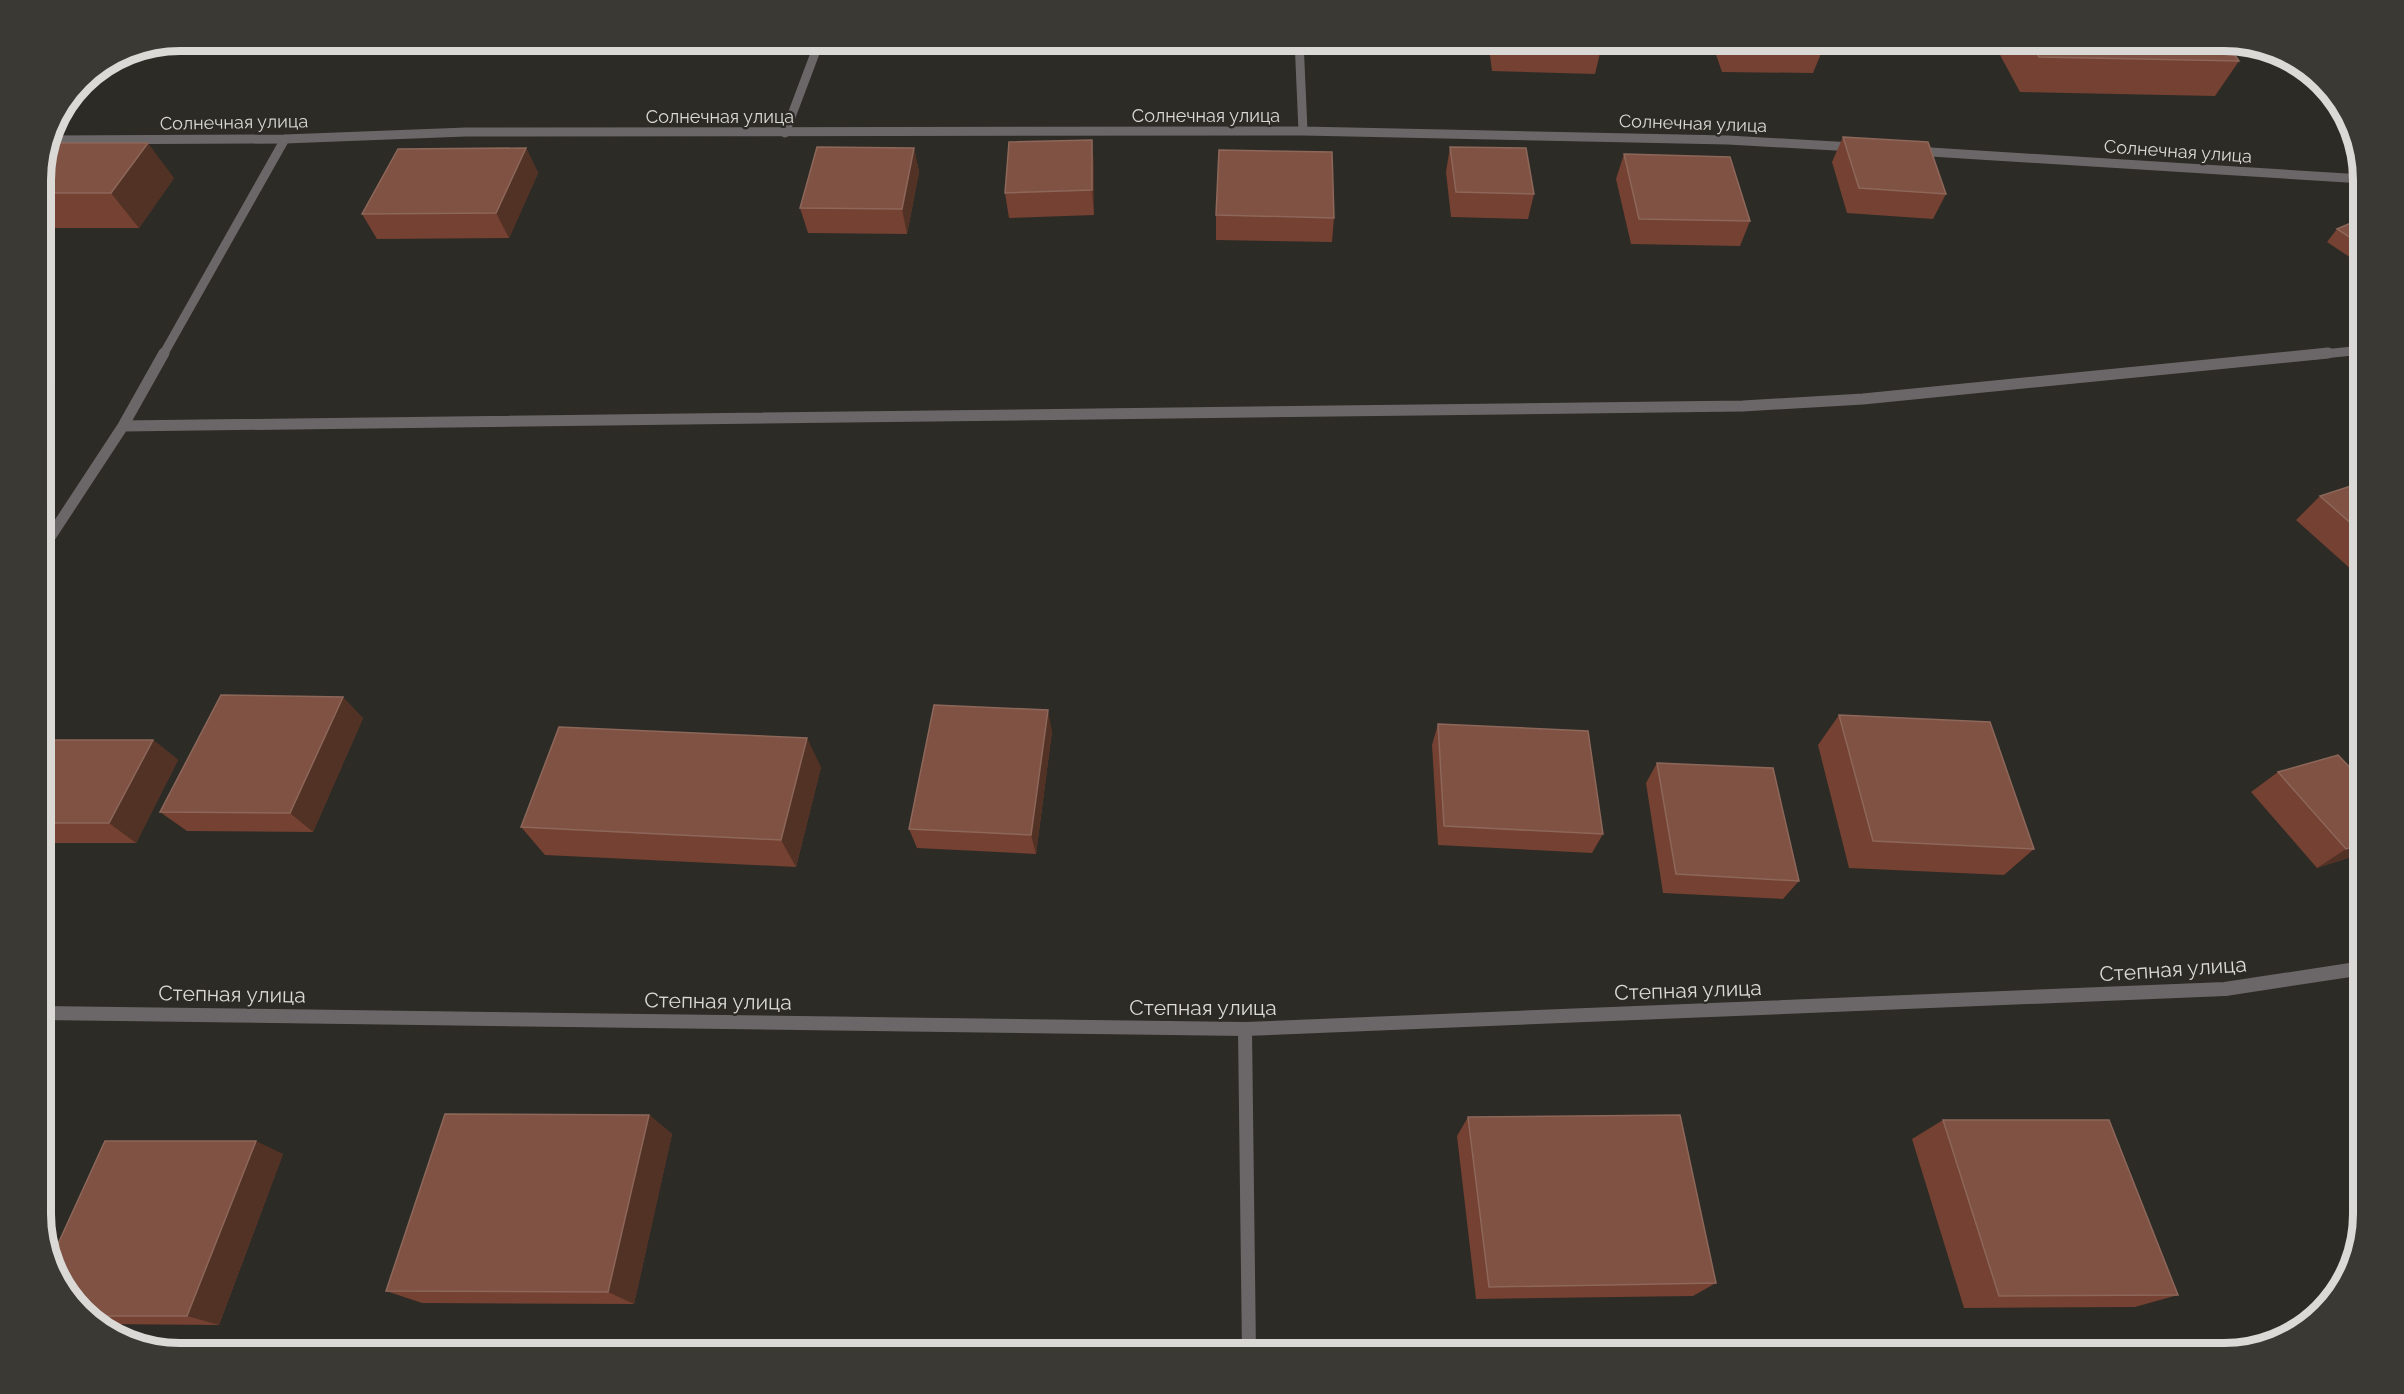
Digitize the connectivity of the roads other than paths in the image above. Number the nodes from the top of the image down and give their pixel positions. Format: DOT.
graph roads {
  1 [pos="816,51"];
  2 [pos="1299,51"];
  3 [pos="1303,131"];
  4 [pos="785,133"];
  5 [pos="285,139"];
  6 [pos="58,140"];
  7 [pos="1869,148"];
  8 [pos="1904,150"];
  9 [pos="2352,178"];
  10 [pos="2353,351"];
  11 [pos="123,426"];
  12 [pos="51,536"];
  13 [pos="2353,970"];
  14 [pos="51,1013"];
  15 [pos="1245,1029"];
  16 [pos="1249,1343"];
  1 -- 4 [label="street"];
  2 -- 3 [label="street"];
  3 -- 4 [label="street, Солнечная улица"];
  3 -- 7 [label="street, Солнечная улица"];
  4 -- 5 [label="street, Солнечная улица"];
  5 -- 6 [label="street, Солнечная улица"];
  5 -- 11 [label="street"];
  8 -- 9 [label="street, Солнечная улица"];
  10 -- 11 [label="street"];
  11 -- 12 [label="street"];
  13 -- 15 [label="street, Степная улица"];
  14 -- 15 [label="street, Степная улица"];
  15 -- 16 [label="street"];
}
